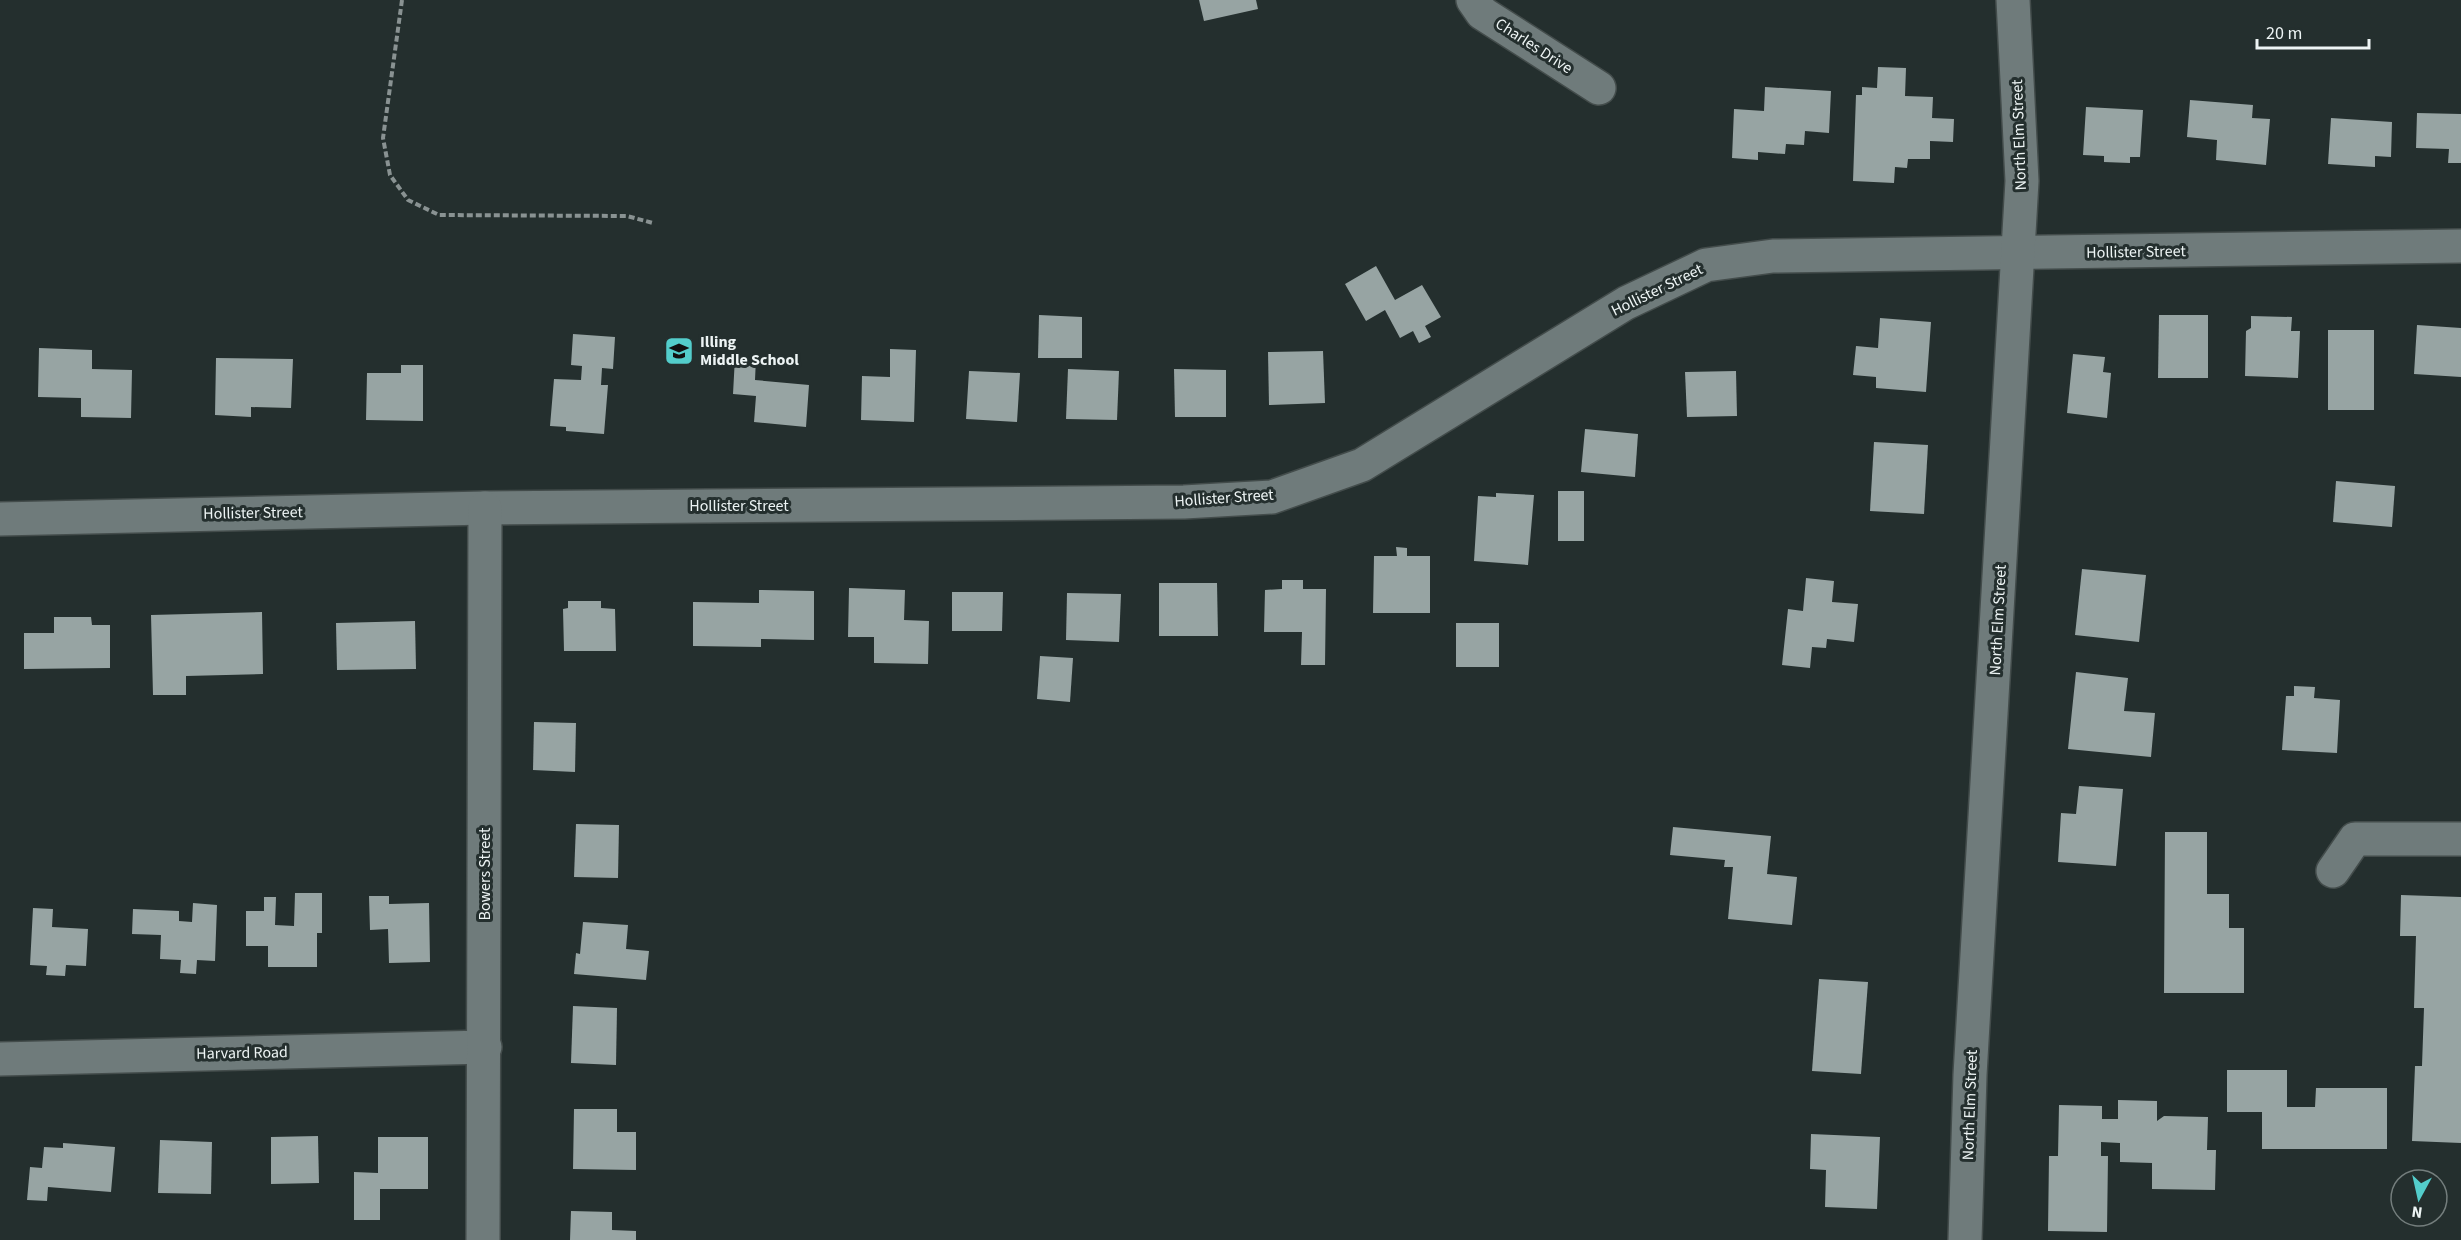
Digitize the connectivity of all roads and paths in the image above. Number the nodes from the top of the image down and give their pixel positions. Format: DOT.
graph roads {
  1 [pos="402,0"];
  2 [pos="1473,0"];
  3 [pos="2013,0"];
  4 [pos="1599,88"];
  5 [pos="652,223"];
  6 [pos="2461,246"];
  7 [pos="2019,254"];
  8 [pos="485,508"];
  9 [pos="0,519"];
  10 [pos="2461,839"];
  11 [pos="2333,871"];
  12 [pos="485,1047"];
  13 [pos="0,1059"];
  14 [pos="483,1240"];
  15 [pos="1965,1240"];
  1 -- 5 [label="path"];
  2 -- 4 [label="street, Charles Drive"];
  3 -- 7 [label="street, North Elm Street"];
  6 -- 7 [label="street, Hollister Street"];
  7 -- 8 [label="street, Hollister Street"];
  7 -- 15 [label="street, North Elm Street"];
  8 -- 9 [label="street, Hollister Street"];
  8 -- 12 [label="street, Bowers Street"];
  10 -- 11 [label="street"];
  12 -- 13 [label="street, Harvard Road"];
  12 -- 14 [label="street, Bowers Street"];
}
